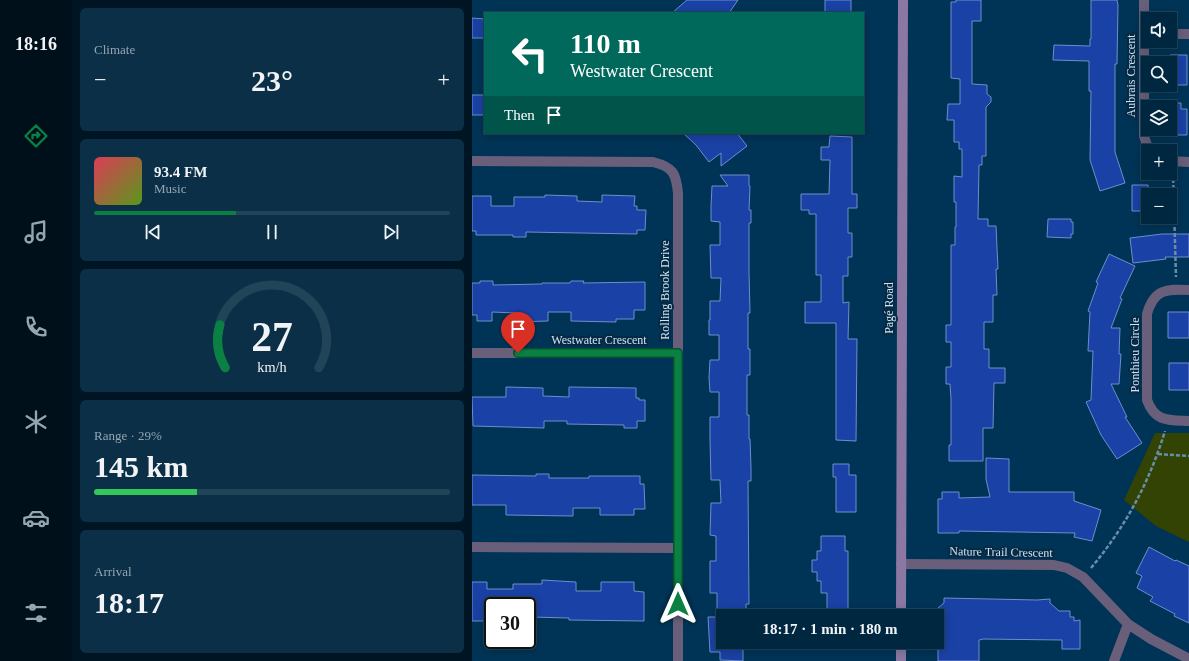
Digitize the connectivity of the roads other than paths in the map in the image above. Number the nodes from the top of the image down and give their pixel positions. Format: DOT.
graph roads {
  1 [pos="904,0"];
  2 [pos="1144,0"];
  3 [pos="1145,12"];
  4 [pos="1177,34"];
  5 [pos="1189,34"];
  6 [pos="1146,48"];
  7 [pos="1147,144"];
  8 [pos="472,161"];
  9 [pos="1177,162"];
  10 [pos="1189,162"];
  11 [pos="1189,290"];
  12 [pos="472,353"];
  13 [pos="678,353"];
  14 [pos="1189,421"];
  15 [pos="472,547"];
  16 [pos="678,548"];
  17 [pos="901,564"];
  18 [pos="901,609"];
  19 [pos="1128,624"];
  20 [pos="901,649"];
  21 [pos="1189,659"];
  22 [pos="678,661"];
  23 [pos="901,661"];
  24 [pos="1114,661"];
  1 -- 17 [label="street, Pagé Road"];
  2 -- 3 [label="street, Aubrais Crescent"];
  4 -- 5 [label="street"];
  6 -- 7 [label="street, Aubrais Crescent"];
  8 -- 13 [label="street, Rolling Brook Drive"];
  9 -- 10 [label="street"];
  11 -- 14 [label="street, Ponthieu Circle"];
  12 -- 13 [label="street, Westwater Crescent"];
  13 -- 16 [label="street, Rolling Brook Drive"];
  15 -- 16 [label="street"];
  16 -- 22 [label="street, Rolling Brook Drive"];
  17 -- 18 [label="street, Pagé Road"];
  17 -- 19 [label="street, Nature Trail Crescent"];
  19 -- 21 [label="street, Nature Trail Crescent"];
  19 -- 24 [label="street"];
  20 -- 23 [label="street"];
}
